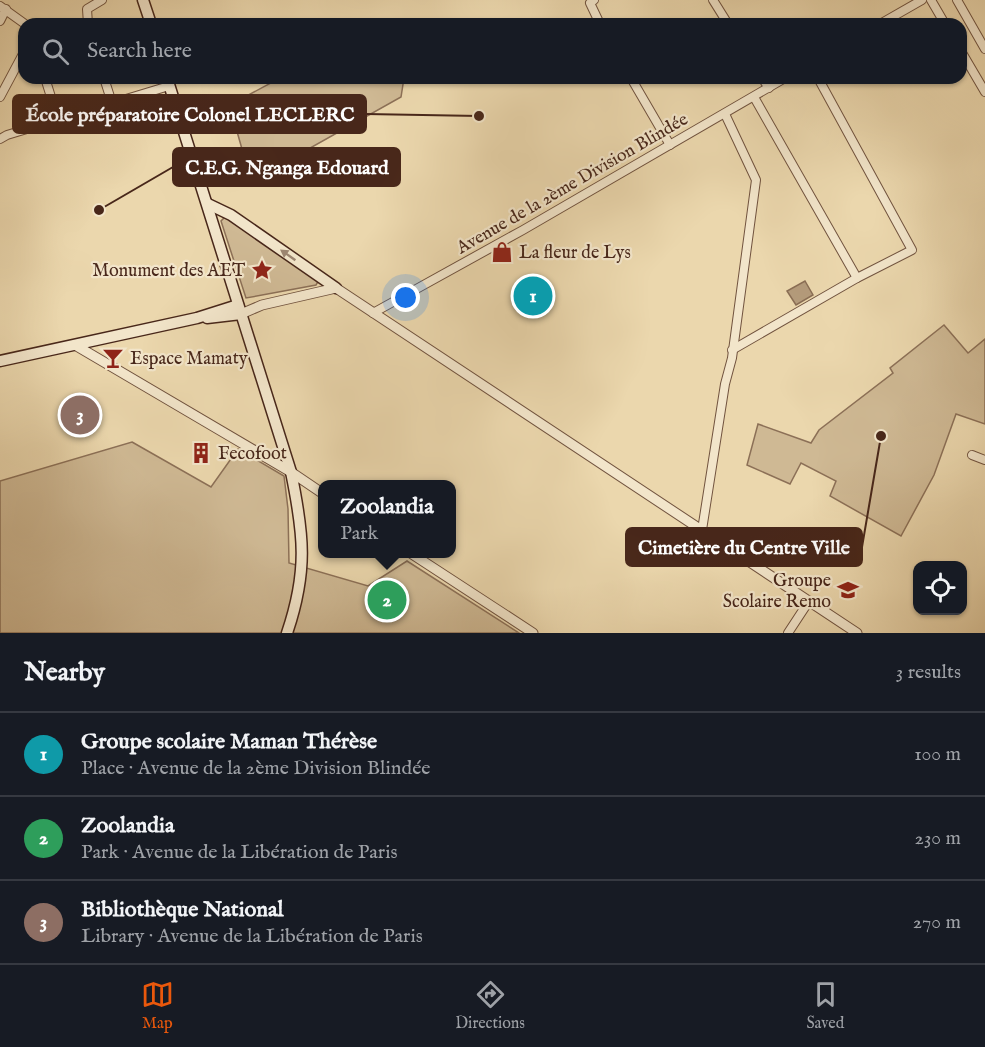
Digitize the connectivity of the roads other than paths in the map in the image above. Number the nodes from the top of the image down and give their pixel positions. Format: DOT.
graph roads {
  1 [pos="102,0"];
  2 [pos="143,0"];
  3 [pos="713,0"];
  4 [pos="922,0"];
  5 [pos="931,0"];
  6 [pos="957,0"];
  7 [pos="591,1"];
  8 [pos="3,8"];
  9 [pos="88,18"];
  10 [pos="148,18"];
  11 [pos="598,18"];
  12 [pos="724,18"];
  13 [pos="890,18"];
  14 [pos="942,18"];
  15 [pos="18,19"];
  16 [pos="0,21"];
  17 [pos="985,49"];
  18 [pos="967,61"];
  19 [pos="18,63"];
  20 [pos="47,84"];
  21 [pos="106,84"];
  22 [pos="163,84"];
  23 [pos="169,84"];
  24 [pos="635,84"];
  25 [pos="766,84"];
  26 [pos="775,84"];
  27 [pos="821,84"];
  28 [pos="768,88"];
  29 [pos="985,92"];
  30 [pos="0,97"];
  31 [pos="754,97"];
  32 [pos="112,103"];
  33 [pos="725,114"];
  34 [pos="58,119"];
  35 [pos="0,139"];
  36 [pos="670,145"];
  37 [pos="208,204"];
  38 [pos="857,278"];
  39 [pos="232,288"];
  40 [pos="336,288"];
  41 [pos="221,309"];
  42 [pos="240,309"];
  43 [pos="373,313"];
  44 [pos="197,318"];
  45 [pos="75,345"];
  46 [pos="732,350"];
  47 [pos="0,362"];
  48 [pos="972,455"];
  49 [pos="985,460"];
  50 [pos="291,472"];
  51 [pos="318,490"];
  52 [pos="702,530"];
  53 [pos="418,558"];
  54 [pos="809,601"];
  55 [pos="287,633"];
  56 [pos="533,633"];
  57 [pos="788,633"];
  58 [pos="857,633"];
  1 -- 9 [label="street"];
  2 -- 10 [label="main road"];
  3 -- 12 [label="street"];
  4 -- 13 [label="street"];
  5 -- 14 [label="street"];
  6 -- 17 [label="street"];
  7 -- 11 [label="street"];
  8 -- 15 [label="street"];
  8 -- 16 [label="street"];
  18 -- 29 [label="street"];
  19 -- 30 [label="street"];
  20 -- 34 [label="street"];
  21 -- 32 [label="street"];
  22 -- 32 [label="street"];
  23 -- 37 [label="main road"];
  24 -- 36 [label="street"];
  25 -- 28 [label="street"];
  26 -- 28 [label="street, Avenue de la 2ème Division Blindée"];
  27 -- 38 [label="street"];
  28 -- 31 [label="street, Avenue de la 2ème Division Blindée"];
  31 -- 33 [label="street, Avenue de la 2ème Division Blindée"];
  31 -- 38 [label="street"];
  32 -- 34 [label="street"];
  33 -- 36 [label="street, Avenue de la 2ème Division Blindée"];
  33 -- 46 [label="street"];
  34 -- 35 [label="street"];
  36 -- 43 [label="street, Avenue de la 2ème Division Blindée"];
  37 -- 39 [label="main road"];
  40 -- 37 [label="main road, one-way"];
  38 -- 46 [label="street"];
  39 -- 41 [label="main road"];
  39 -- 42 [label="main road"];
  40 -- 42 [label="street"];
  40 -- 43 [label="street"];
  41 -- 42 [label="main road"];
  41 -- 44 [label="main road"];
  42 -- 44 [label="main road"];
  42 -- 50 [label="main road"];
  43 -- 52 [label="street"];
  44 -- 45 [label="main road"];
  45 -- 47 [label="main road"];
  45 -- 50 [label="street"];
  46 -- 52 [label="street"];
  48 -- 49 [label="street"];
  50 -- 51 [label="street"];
  50 -- 55 [label="main road"];
  52 -- 54 [label="street"];
  53 -- 56 [label="street"];
  54 -- 57 [label="street"];
  54 -- 58 [label="street"];
}
